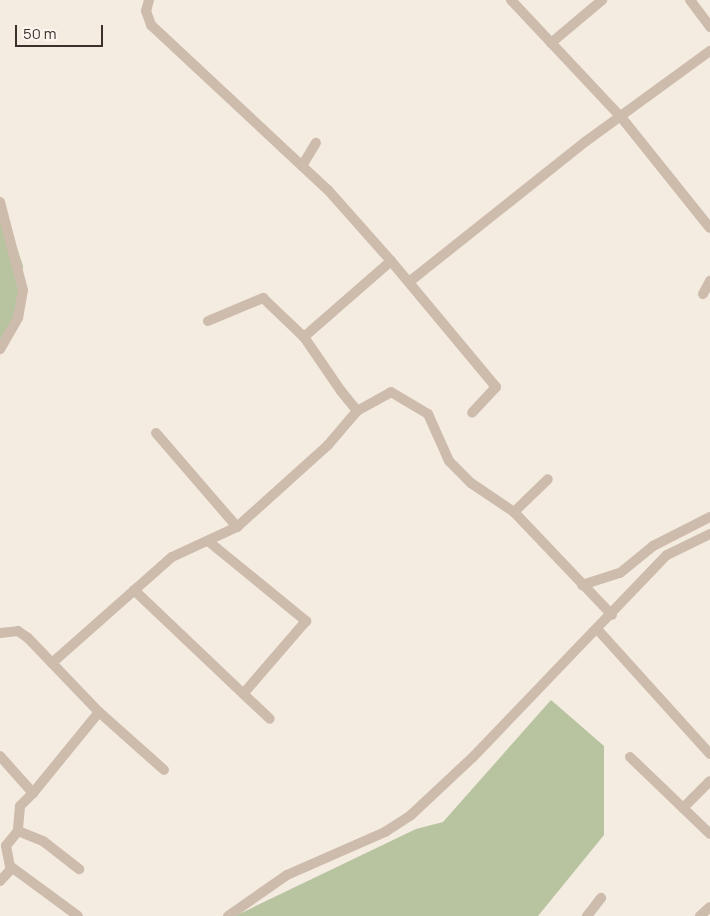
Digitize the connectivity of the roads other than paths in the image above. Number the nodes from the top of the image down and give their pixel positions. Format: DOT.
graph roads {
  1 [pos="149,0"];
  2 [pos="511,0"];
  3 [pos="602,0"];
  4 [pos="690,0"];
  5 [pos="710,27"];
  6 [pos="551,43"];
  7 [pos="710,52"];
  8 [pos="621,117"];
  9 [pos="316,143"];
  10 [pos="302,166"];
  11 [pos="0,202"];
  12 [pos="710,228"];
  13 [pos="392,261"];
  14 [pos="710,281"];
  15 [pos="409,282"];
  16 [pos="703,294"];
  17 [pos="208,321"];
  18 [pos="304,337"];
  19 [pos="0,349"];
  20 [pos="357,410"];
  21 [pos="472,413"];
  22 [pos="156,433"];
  23 [pos="548,479"];
  24 [pos="514,512"];
  25 [pos="710,517"];
  26 [pos="237,527"];
  27 [pos="710,534"];
  28 [pos="208,541"];
  29 [pos="583,586"];
  30 [pos="134,590"];
  31 [pos="612,616"];
  32 [pos="1,630"];
  33 [pos="598,630"];
  34 [pos="52,663"];
  35 [pos="243,694"];
  36 [pos="99,712"];
  37 [pos="270,719"];
  38 [pos="710,754"];
  39 [pos="0,756"];
  40 [pos="630,757"];
  41 [pos="164,770"];
  42 [pos="710,781"];
  43 [pos="32,793"];
  44 [pos="683,808"];
  45 [pos="18,830"];
  46 [pos="710,834"];
  47 [pos="12,868"];
  48 [pos="79,869"];
  49 [pos="0,881"];
  50 [pos="600,898"];
  51 [pos="710,907"];
  52 [pos="78,916"];
  53 [pos="228,916"];
  54 [pos="587,916"];
  55 [pos="700,916"];
  1 -- 10 [label="street"];
  2 -- 6 [label="street"];
  3 -- 6 [label="street"];
  4 -- 5 [label="street"];
  6 -- 8 [label="street"];
  7 -- 8 [label="street"];
  8 -- 12 [label="street"];
  8 -- 15 [label="street"];
  9 -- 10 [label="street"];
  10 -- 13 [label="street"];
  11 -- 19 [label="street"];
  13 -- 15 [label="street"];
  13 -- 18 [label="street"];
  14 -- 16 [label="street"];
  15 -- 21 [label="street"];
  17 -- 18 [label="street"];
  18 -- 20 [label="street"];
  20 -- 24 [label="street"];
  20 -- 26 [label="street"];
  22 -- 26 [label="street"];
  23 -- 24 [label="street"];
  24 -- 29 [label="street"];
  25 -- 29 [label="street"];
  26 -- 28 [label="street"];
  27 -- 31 [label="street"];
  28 -- 30 [label="street"];
  28 -- 35 [label="street"];
  29 -- 31 [label="street"];
  30 -- 34 [label="street"];
  30 -- 35 [label="street"];
  31 -- 33 [label="street"];
  32 -- 34 [label="street"];
  33 -- 38 [label="street"];
  33 -- 53 [label="street"];
  34 -- 36 [label="street"];
  35 -- 37 [label="street"];
  36 -- 41 [label="street"];
  36 -- 43 [label="street"];
  39 -- 43 [label="street"];
  40 -- 44 [label="street"];
  42 -- 44 [label="street"];
  43 -- 45 [label="street"];
  44 -- 46 [label="street"];
  45 -- 47 [label="street"];
  45 -- 48 [label="street"];
  47 -- 49 [label="street"];
  47 -- 52 [label="street"];
  50 -- 54 [label="street"];
  51 -- 55 [label="street"];
}
